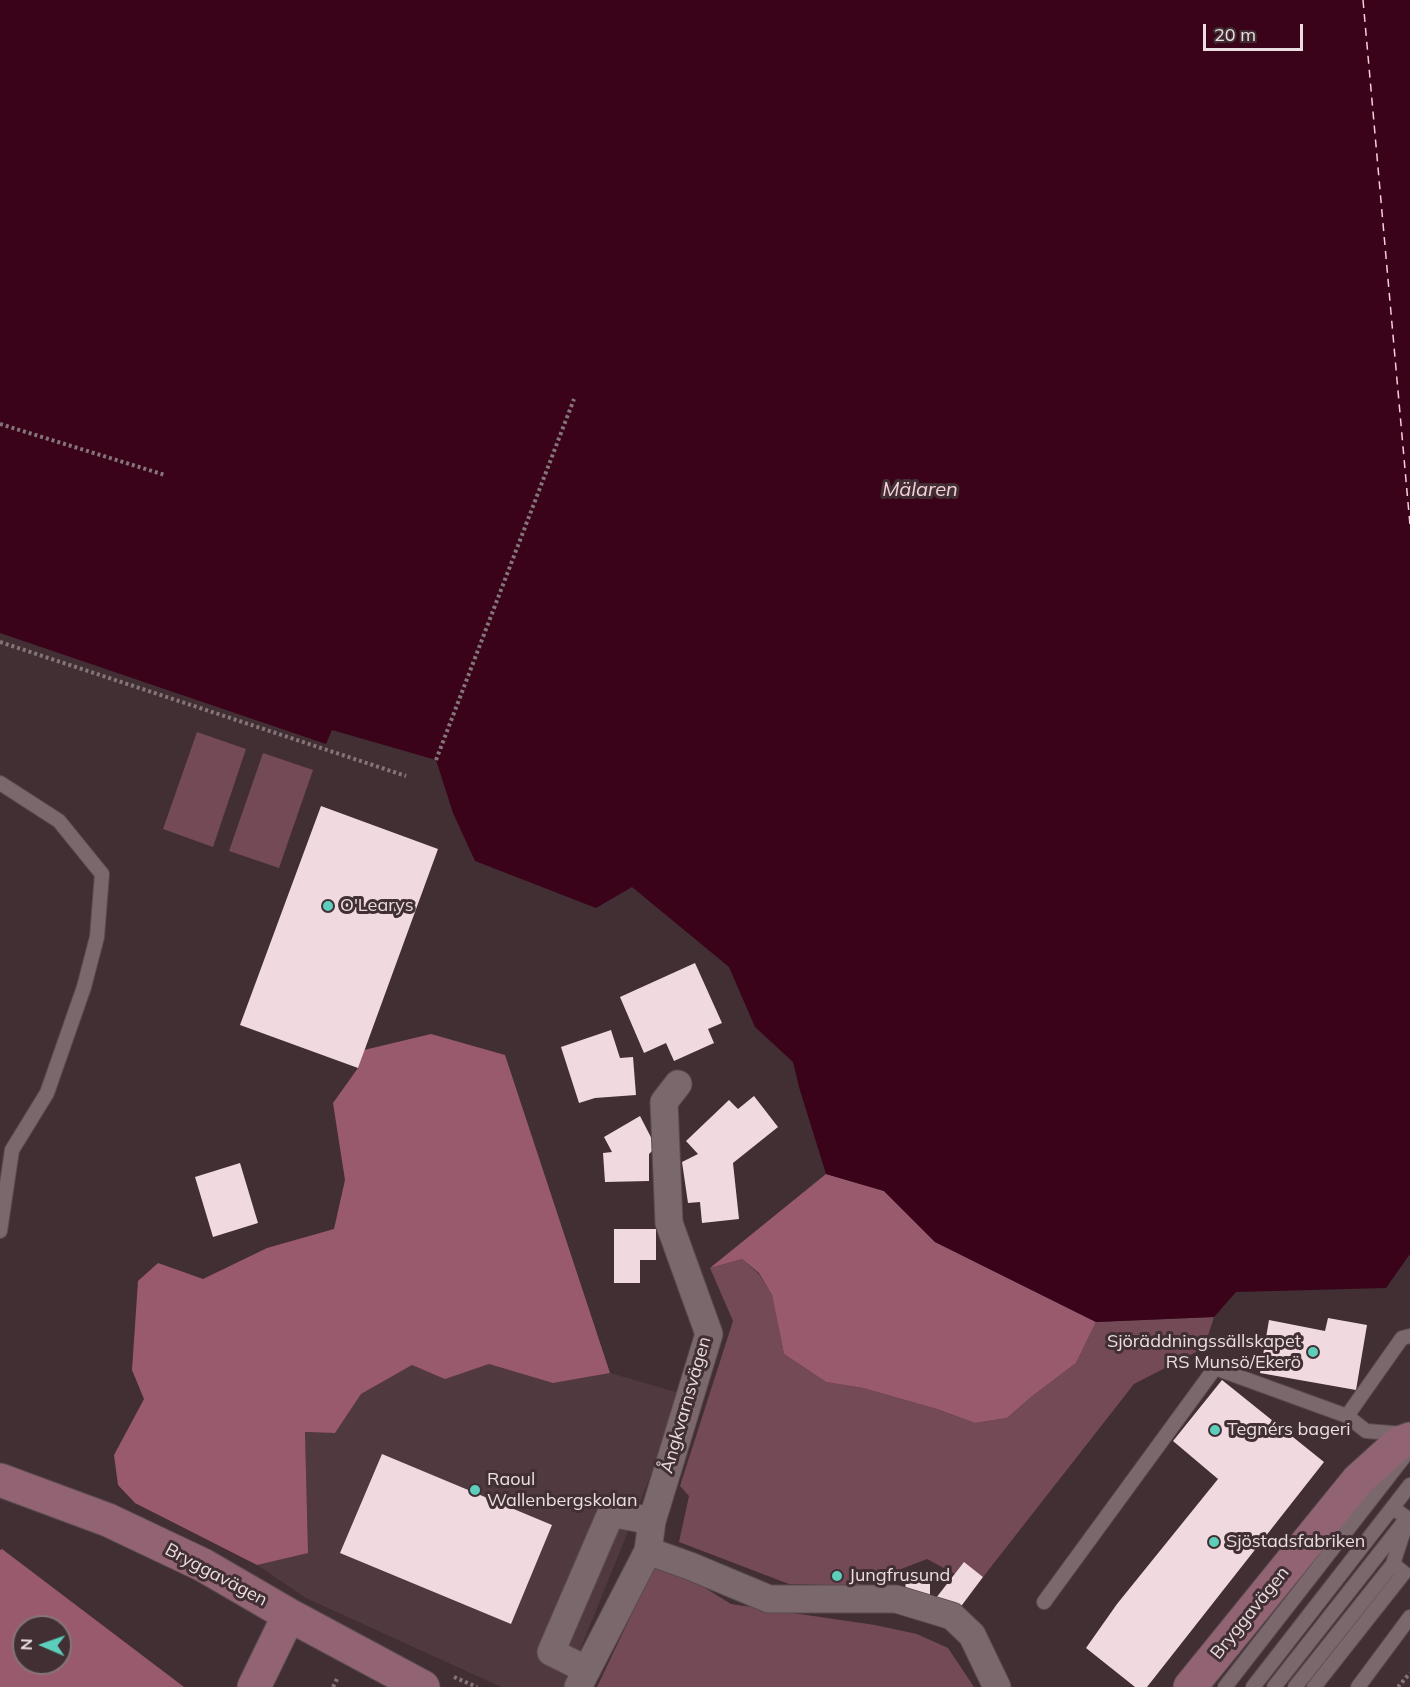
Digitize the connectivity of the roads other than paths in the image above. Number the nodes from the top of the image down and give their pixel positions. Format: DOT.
graph roads {
  1 [pos="0,783"];
  2 [pos="678,1083"];
  3 [pos="0,1231"];
  4 [pos="1410,1336"];
  5 [pos="1347,1416"];
  6 [pos="1410,1434"];
  7 [pos="1410,1439"];
  8 [pos="1410,1449"];
  9 [pos="0,1480"];
  10 [pos="1410,1485"];
  11 [pos="1393,1508"];
  12 [pos="1407,1518"];
  13 [pos="652,1521"];
  14 [pos="648,1551"];
  15 [pos="1393,1564"];
  16 [pos="1044,1602"];
  17 [pos="290,1615"];
  18 [pos="1410,1617"];
  19 [pos="583,1678"];
  20 [pos="254,1687"];
  21 [pos="423,1687"];
  22 [pos="997,1687"];
  23 [pos="1190,1687"];
  24 [pos="1225,1687"];
  25 [pos="1253,1687"];
  26 [pos="1274,1687"];
  27 [pos="1295,1687"];
  28 [pos="1314,1687"];
  29 [pos="1358,1687"];
  1 -- 3 [label="lane"];
  2 -- 13 [label="street, Ångkvarnsvägen"];
  4 -- 5 [label="lane"];
  5 -- 6 [label="lane"];
  5 -- 16 [label="lane"];
  7 -- 23 [label="main road, Bryggavägen"];
  8 -- 24 [label="lane"];
  9 -- 17 [label="main road, Bryggavägen"];
  10 -- 11 [label="lane"];
  11 -- 12 [label="lane"];
  11 -- 25 [label="lane"];
  12 -- 15 [label="lane"];
  12 -- 26 [label="lane"];
  13 -- 14 [label="street, Ångkvarnsvägen"];
  13 -- 19 [label="street, Ångkvarnsvägen"];
  14 -- 19 [label="street, Ångkvarnsvägen"];
  14 -- 22 [label="street"];
  15 -- 27 [label="lane"];
  15 -- 28 [label="lane"];
  17 -- 20 [label="main road"];
  17 -- 21 [label="main road, Bryggavägen"];
  18 -- 29 [label="lane"];
}
